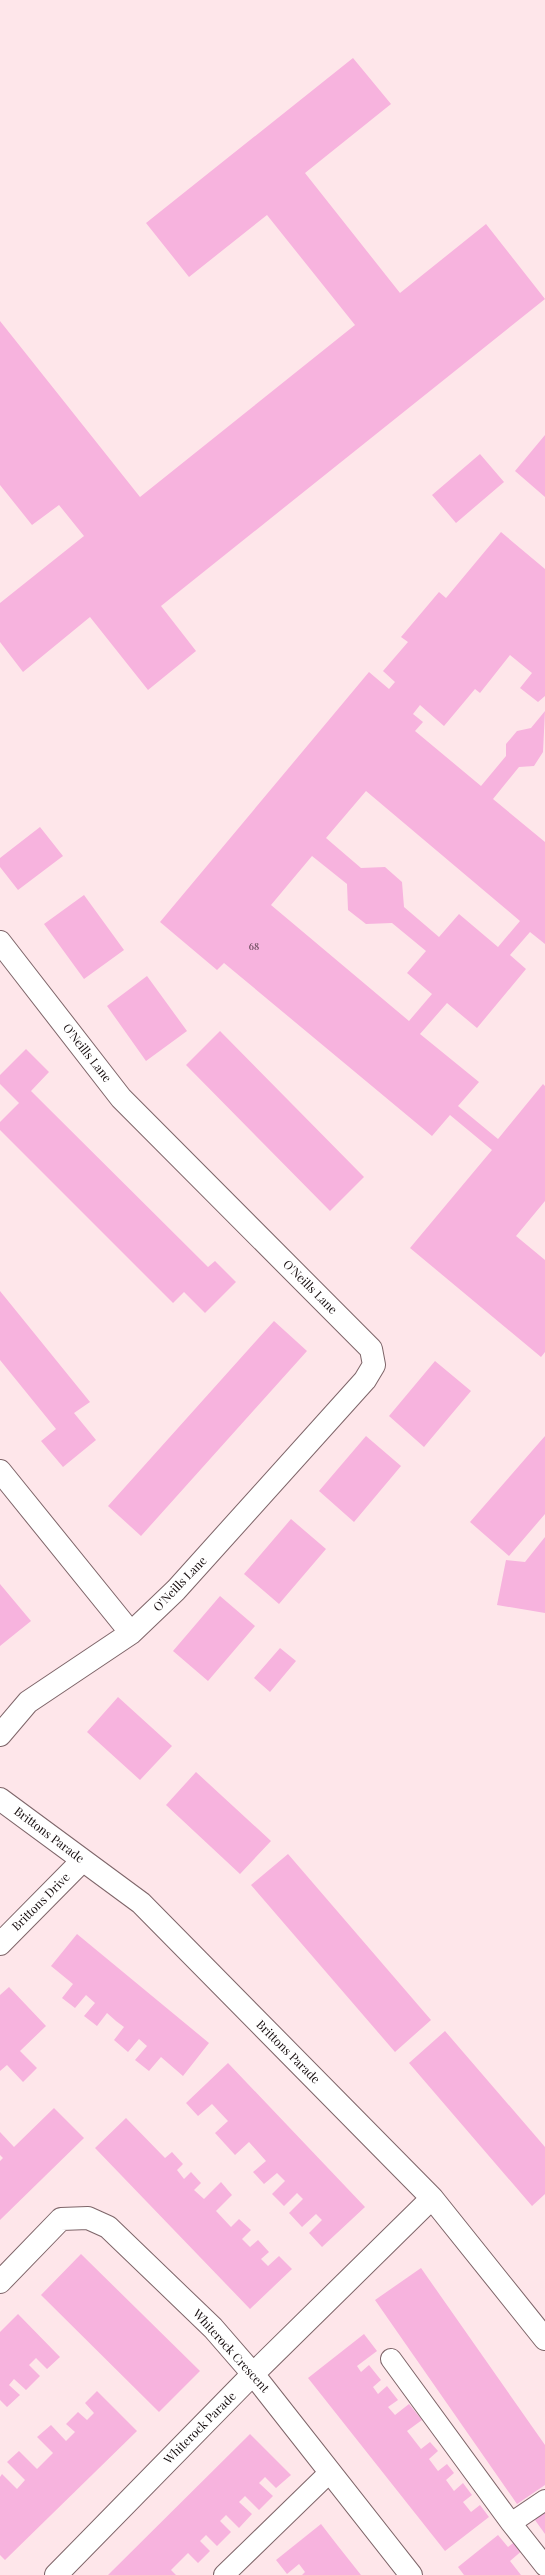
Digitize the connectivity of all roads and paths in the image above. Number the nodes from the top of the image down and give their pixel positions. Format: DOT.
graph roads {
  1 [pos="0,942"];
  2 [pos="0,1471"];
  3 [pos="131,1633"];
  4 [pos="0,1735"];
  5 [pos="0,1799"];
  6 [pos="82,1861"];
  7 [pos="0,1944"];
  8 [pos="432,2198"];
  9 [pos="0,2282"];
  10 [pos="545,2339"];
  11 [pos="392,2359"];
  12 [pos="253,2374"];
  13 [pos="330,2472"];
  14 [pos="545,2500"];
  15 [pos="511,2523"];
  16 [pos="545,2566"];
  17 [pos="56,2575"];
  18 [pos="224,2575"];
  19 [pos="411,2575"];
  1 -- 3 [label="street, O'Neills Lane"];
  2 -- 3 [label="street"];
  3 -- 4 [label="street, O'Neills Lane"];
  5 -- 6 [label="street, Brittons Parade"];
  6 -- 7 [label="street, Brittons Drive"];
  6 -- 8 [label="street, Brittons Parade"];
  8 -- 10 [label="street, Brittons Parade"];
  8 -- 12 [label="street, Whiterock Parade"];
  9 -- 12 [label="street, Whiterock Crescent"];
  11 -- 15 [label="lane"];
  12 -- 13 [label="street, Whiterock Crescent"];
  12 -- 17 [label="street, Whiterock Parade"];
  13 -- 18 [label="lane"];
  13 -- 19 [label="street, Whiterock Crescent"];
  14 -- 15 [label="lane"];
  15 -- 16 [label="lane"];
}
